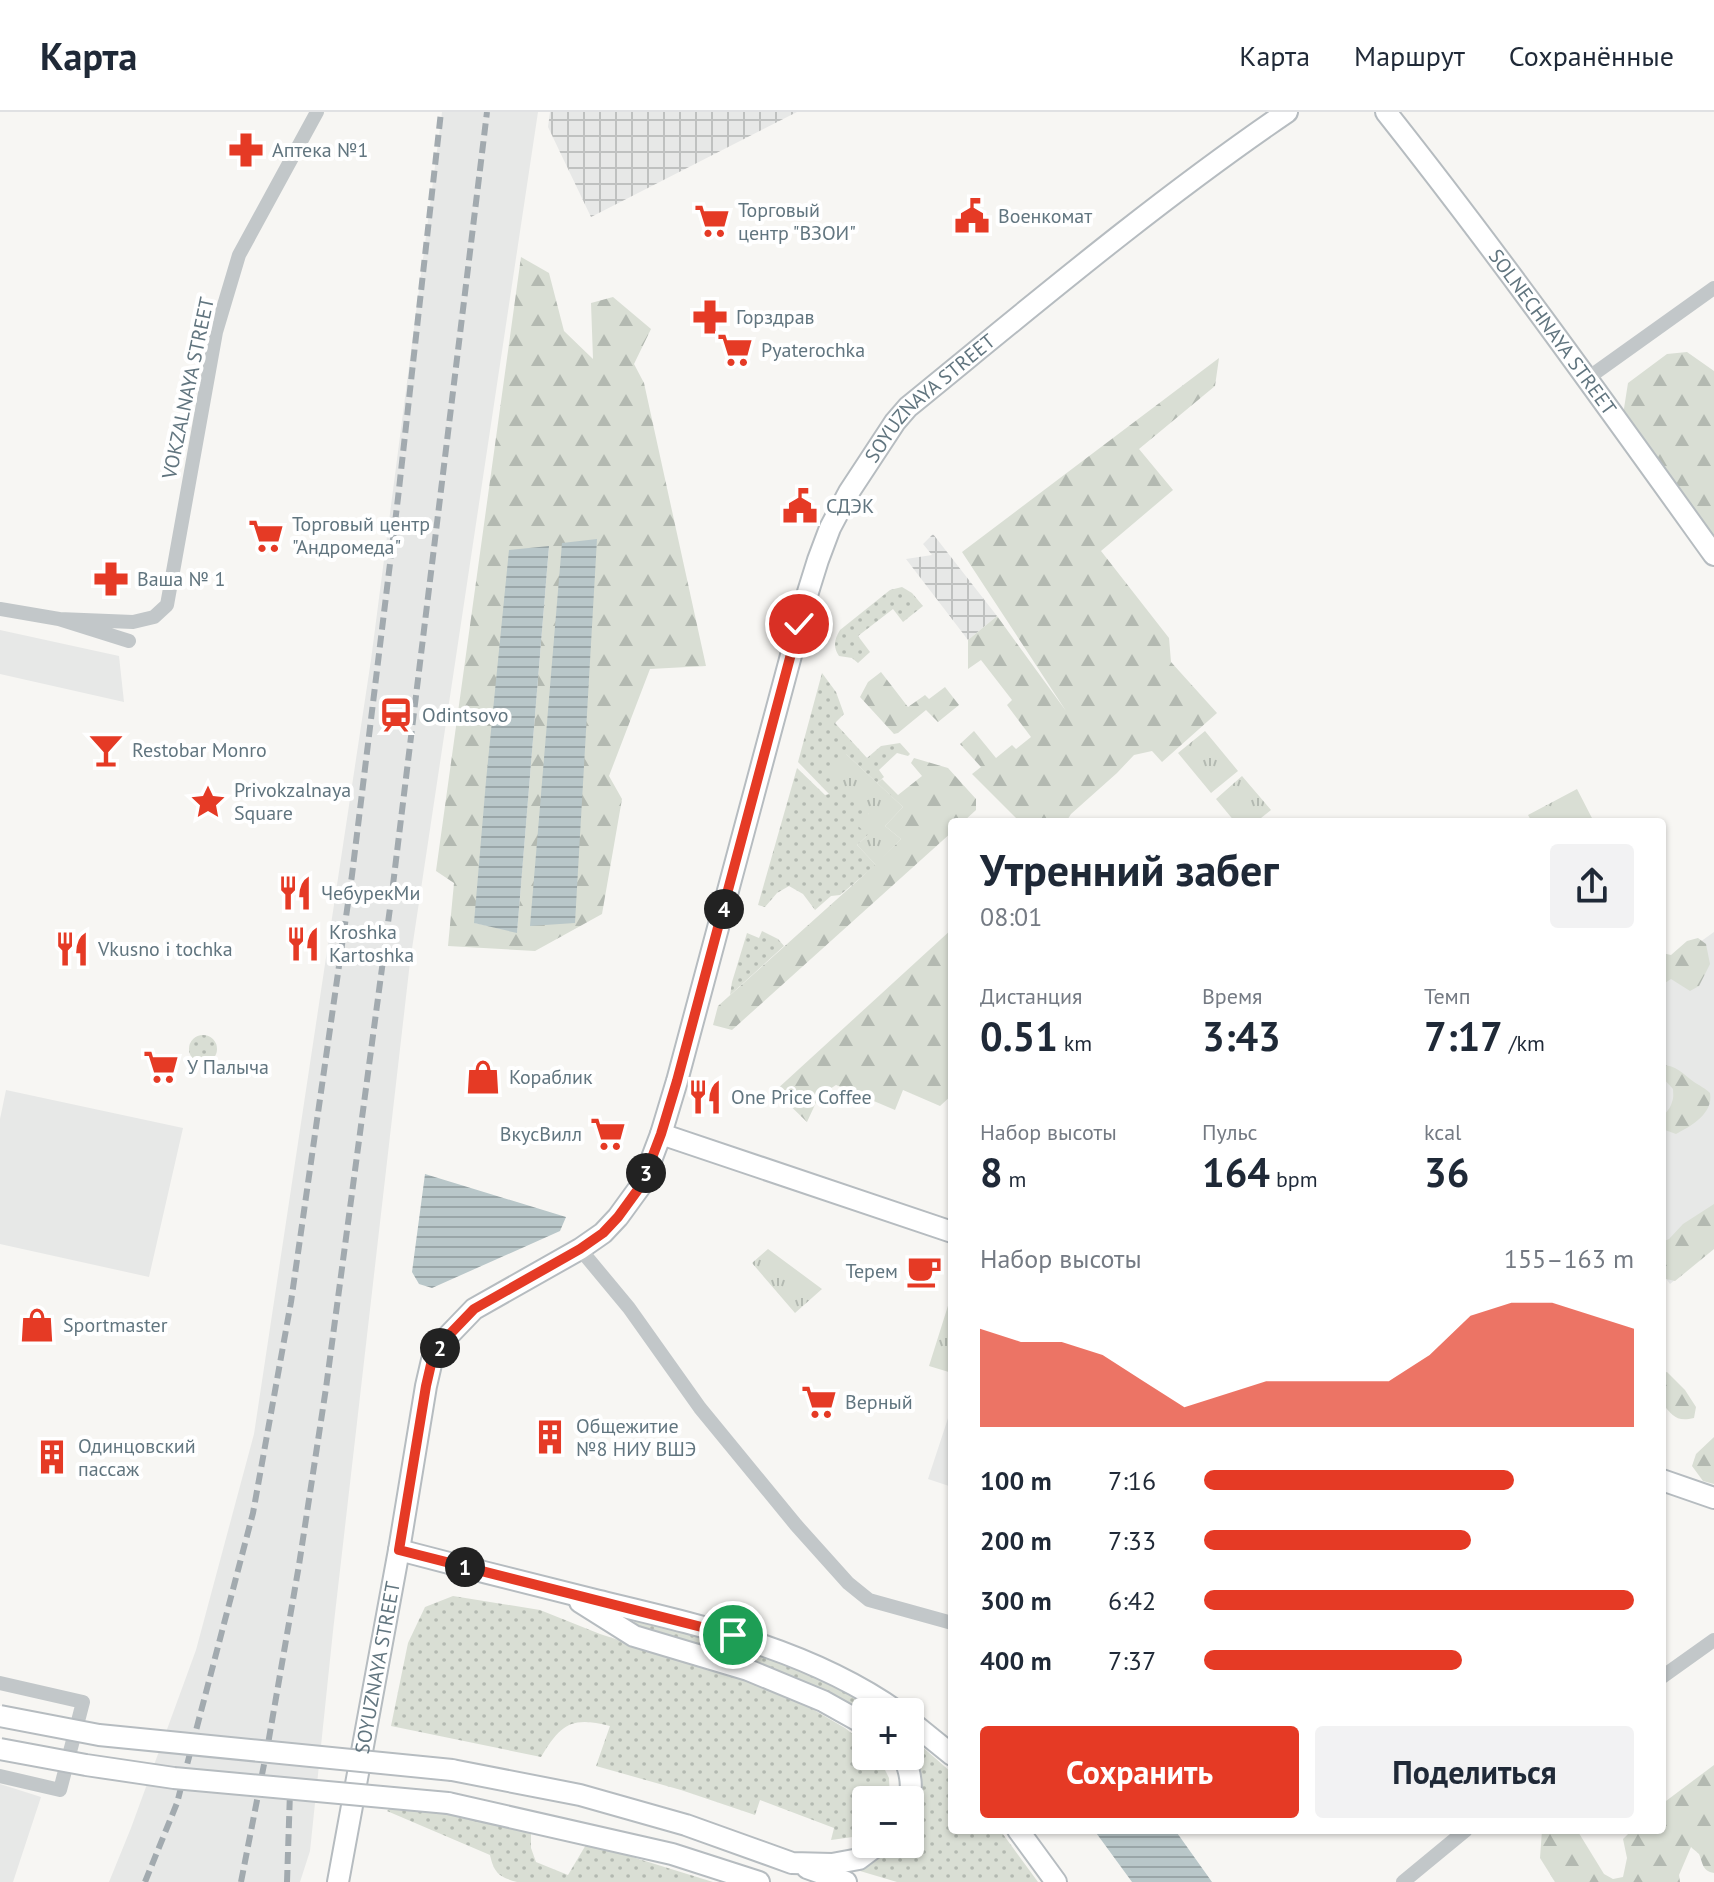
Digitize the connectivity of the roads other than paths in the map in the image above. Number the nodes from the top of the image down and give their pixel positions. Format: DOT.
graph roads {
  1 [pos="1287,112"];
  2 [pos="1386,112"];
  3 [pos="316,115"];
  4 [pos="1714,288"];
  5 [pos="1588,378"];
  6 [pos="1714,555"];
  7 [pos="0,609"];
  8 [pos="59,619"];
  9 [pos="129,641"];
  10 [pos="661,1134"];
  11 [pos="948,1231"];
  12 [pos="580,1249"];
  13 [pos="1666,1481"];
  14 [pos="1714,1498"];
  15 [pos="399,1550"];
  16 [pos="567,1593"];
  17 [pos="948,1622"];
  18 [pos="1714,1640"];
  19 [pos="1666,1674"];
  20 [pos="0,1683"];
  21 [pos="876,1698"];
  22 [pos="0,1716"];
  23 [pos="852,1717"];
  24 [pos="924,1732"];
  25 [pos="0,1749"];
  26 [pos="948,1752"];
  27 [pos="0,1776"];
  28 [pos="1021,1834"];
  29 [pos="1461,1834"];
  30 [pos="860,1858"];
  31 [pos="792,1863"];
  32 [pos="338,1882"];
  33 [pos="759,1882"];
  34 [pos="846,1882"];
  35 [pos="1056,1882"];
  36 [pos="1403,1882"];
  1 -- 10 [label="street, SOYUZNAYA STREET"];
  2 -- 5 [label="street, SOLNECHNAYA STREET"];
  3 -- 8 [label="street, VOKZALNAYA STREET"];
  4 -- 5 [label="street"];
  5 -- 6 [label="street, SOLNECHNAYA STREET"];
  7 -- 8 [label="street"];
  8 -- 9 [label="street"];
  10 -- 11 [label="street"];
  10 -- 12 [label="street, SOYUZNAYA STREET"];
  12 -- 15 [label="street, SOYUZNAYA STREET"];
  12 -- 17 [label="street"];
  13 -- 14 [label="street"];
  15 -- 16 [label="street"];
  15 -- 32 [label="street, SOYUZNAYA STREET"];
  16 -- 21 [label="street"];
  16 -- 23 [label="street"];
  18 -- 19 [label="street"];
  20 -- 27 [label="street"];
  22 -- 31 [label="street, bridge"];
  24 -- 26 [label="street"];
  25 -- 33 [label="street, bridge"];
  28 -- 35 [label="street"];
  29 -- 36 [label="street"];
  30 -- 31 [label="street"];
  31 -- 34 [label="street"];
}
